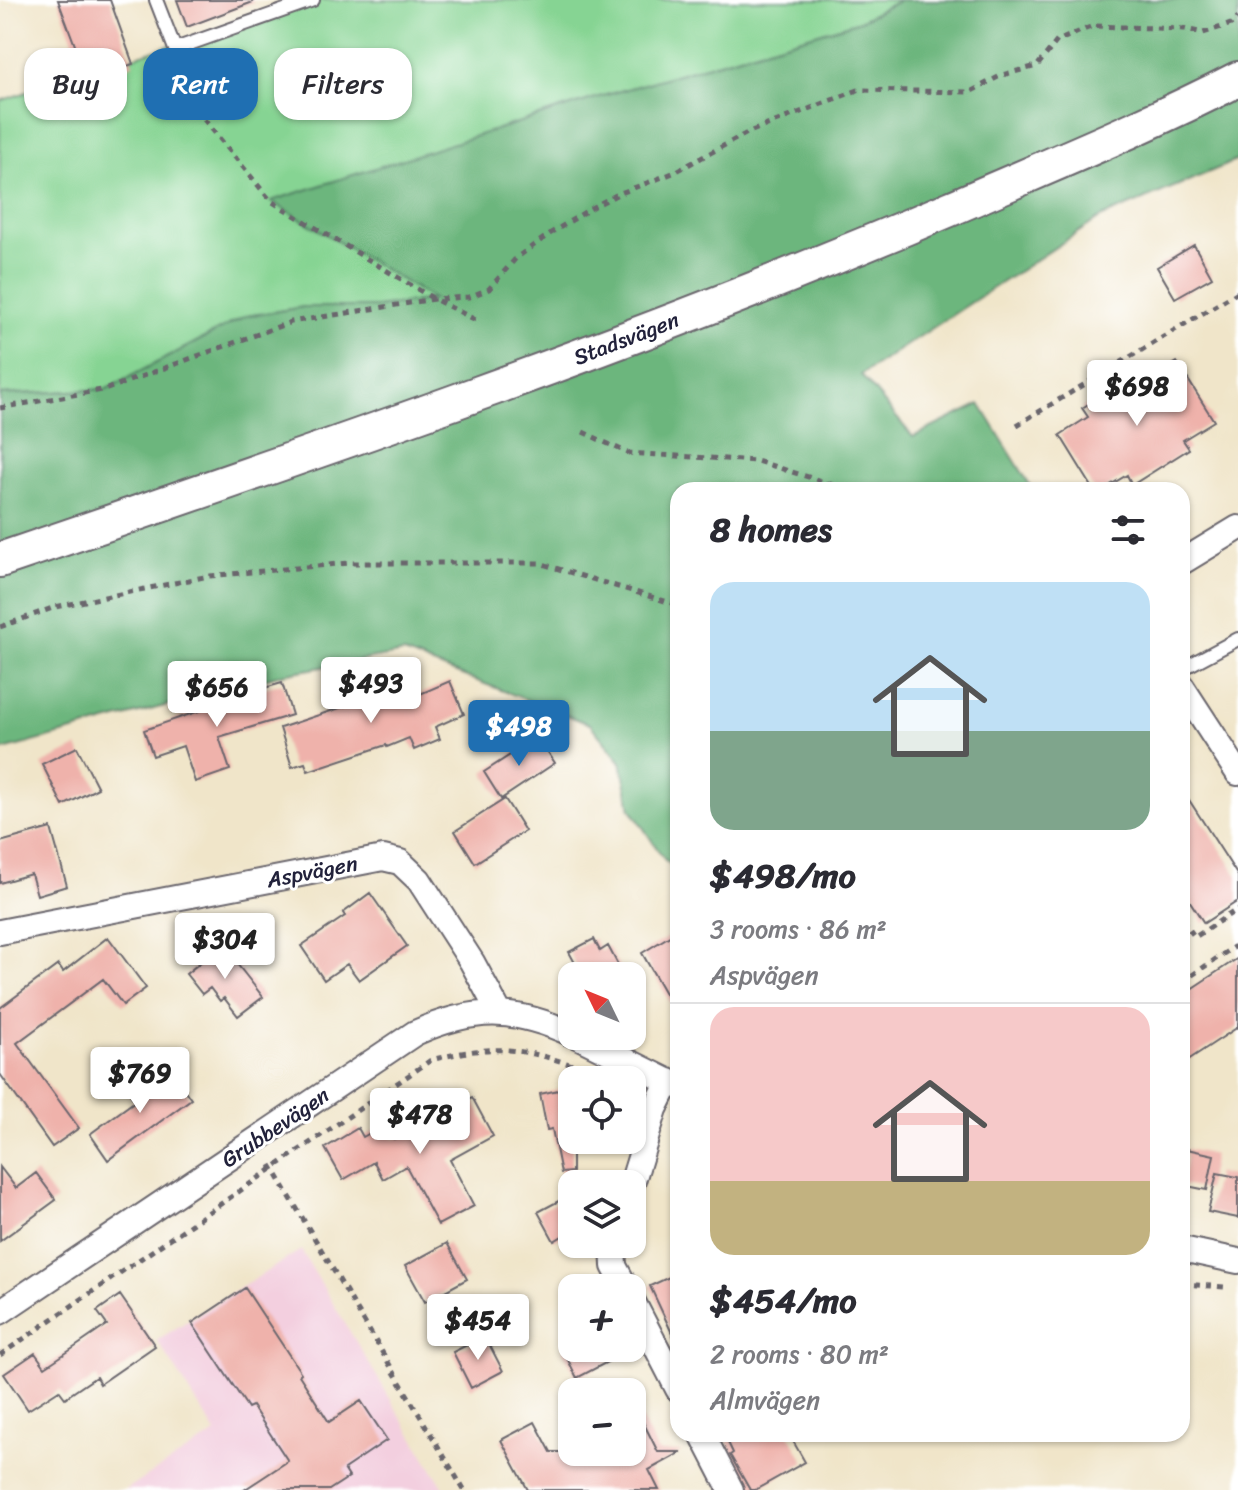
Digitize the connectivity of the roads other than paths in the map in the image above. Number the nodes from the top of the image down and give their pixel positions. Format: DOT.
graph roads {
  1 [pos="156,0"];
  2 [pos="313,0"];
  3 [pos="1238,79"];
  4 [pos="1238,528"];
  5 [pos="1190,557"];
  6 [pos="0,560"];
  7 [pos="1238,639"];
  8 [pos="1190,665"];
  9 [pos="1190,699"];
  10 [pos="1238,773"];
  11 [pos="0,932"];
  12 [pos="499,1012"];
  13 [pos="558,1029"];
  14 [pos="606,1050"];
  15 [pos="670,1082"];
  16 [pos="670,1087"];
  17 [pos="636,1170"];
  18 [pos="1190,1251"];
  19 [pos="1238,1261"];
  20 [pos="0,1312"];
  21 [pos="646,1327"];
  22 [pos="670,1374"];
  23 [pos="706,1442"];
  24 [pos="731,1490"];
  1 -- 2 [label="lane"];
  3 -- 6 [label="main road, Stadsvägen"];
  4 -- 5 [label="street"];
  7 -- 8 [label="lane"];
  9 -- 10 [label="street"];
  11 -- 12 [label="street, Aspvägen"];
  12 -- 13 [label="street, Grubbevägen"];
  12 -- 20 [label="street, Grubbevägen"];
  14 -- 15 [label="street, Grubbevägen"];
  16 -- 17 [label="street"];
  18 -- 19 [label="street"];
  21 -- 22 [label="street"];
  23 -- 24 [label="street"];
}
